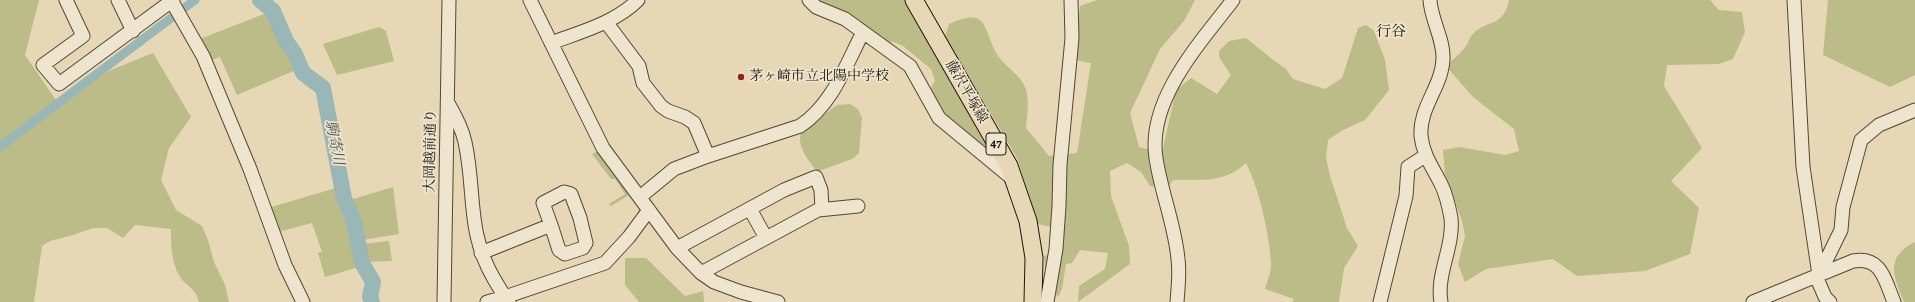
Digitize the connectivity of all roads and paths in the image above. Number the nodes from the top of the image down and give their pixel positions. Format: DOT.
graph roads {
  1 [pos="66,0"];
  2 [pos="118,0"];
  3 [pos="449,0"];
  4 [pos="530,0"];
  5 [pos="638,0"];
  6 [pos="809,0"];
  7 [pos="914,0"];
  8 [pos="1071,0"];
  9 [pos="1233,0"];
  10 [pos="1430,0"];
  11 [pos="1794,0"];
  12 [pos="175,5"];
  13 [pos="606,22"];
  14 [pos="133,31"];
  15 [pos="863,32"];
  16 [pos="551,43"];
  17 [pos="447,101"];
  18 [pos="1915,110"];
  19 [pos="708,156"];
  20 [pos="1425,156"];
  21 [pos="1014,180"];
  22 [pos="640,197"];
  23 [pos="858,206"];
  24 [pos="750,209"];
  25 [pos="822,209"];
  26 [pos="649,210"];
  27 [pos="551,225"];
  28 [pos="766,238"];
  29 [pos="677,248"];
  30 [pos="481,253"];
  31 [pos="701,273"];
  32 [pos="1818,276"];
  33 [pos="507,300"];
  34 [pos="303,302"];
  35 [pos="444,302"];
  36 [pos="487,302"];
  37 [pos="778,302"];
  38 [pos="1033,302"];
  39 [pos="1047,302"];
  40 [pos="1177,302"];
  41 [pos="1380,302"];
  42 [pos="1441,302"];
  43 [pos="1753,302"];
  44 [pos="1830,302"];
  45 [pos="1894,302"];
  1 -- 14 [label="street"];
  2 -- 14 [label="street"];
  3 -- 17 [label="street, 大岡越前通り"];
  4 -- 16 [label="street"];
  5 -- 13 [label="street"];
  6 -- 15 [label="street"];
  7 -- 21 [label="main road, 藤沢平塚線 / 47"];
  8 -- 39 [label="street"];
  9 -- 40 [label="street"];
  10 -- 20 [label="street"];
  11 -- 32 [label="street"];
  12 -- 14 [label="street"];
  12 -- 34 [label="street"];
  13 -- 16 [label="street"];
  13 -- 19 [label="street"];
  15 -- 19 [label="street"];
  15 -- 21 [label="street"];
  16 -- 22 [label="street"];
  17 -- 30 [label="street"];
  17 -- 35 [label="street, 大岡越前通り"];
  18 -- 32 [label="street"];
  19 -- 22 [label="street"];
  20 -- 41 [label="street"];
  20 -- 42 [label="street"];
  21 -- 38 [label="main road, 藤沢平塚線 / 47"];
  22 -- 26 [label="street"];
  23 -- 25 [label="street"];
  24 -- 25 [label="street"];
  24 -- 28 [label="street"];
  24 -- 29 [label="street"];
  25 -- 28 [label="street"];
  26 -- 29 [label="street"];
  26 -- 33 [label="street"];
  27 -- 27 [label="street"];
  27 -- 30 [label="street"];
  28 -- 31 [label="street"];
  29 -- 31 [label="street"];
  30 -- 33 [label="street"];
  31 -- 37 [label="street"];
  32 -- 43 [label="street"];
  32 -- 44 [label="street"];
  32 -- 45 [label="street"];
  33 -- 36 [label="street"];
}
